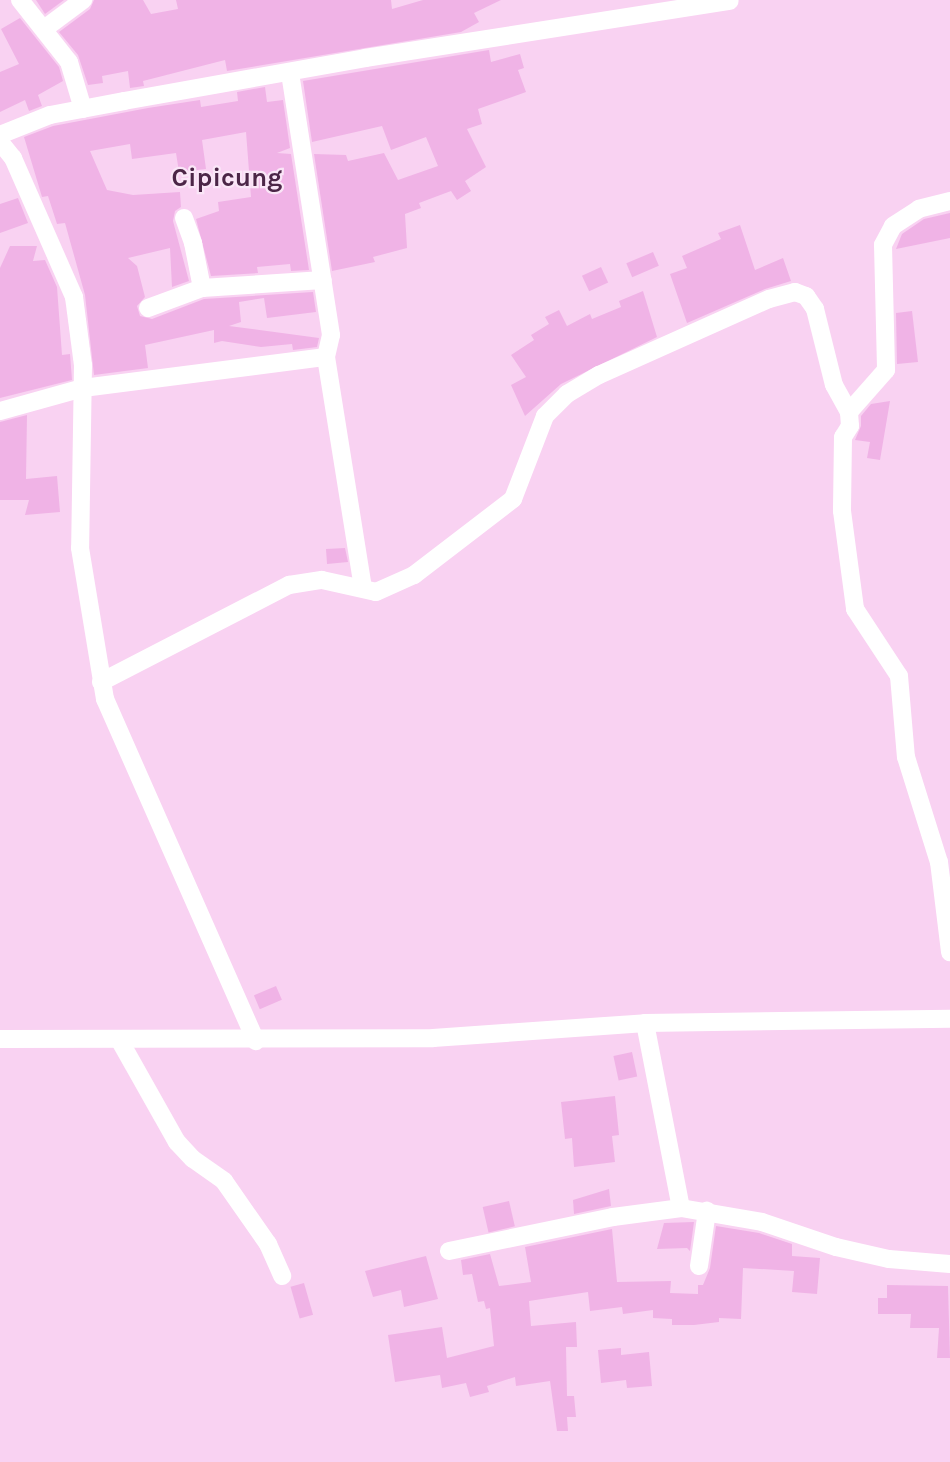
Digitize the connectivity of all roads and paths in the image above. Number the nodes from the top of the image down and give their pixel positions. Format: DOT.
graph roads {
  1 [pos="20,0"];
  2 [pos="83,0"];
  3 [pos="730,1"];
  4 [pos="44,29"];
  5 [pos="290,74"];
  6 [pos="83,109"];
  7 [pos="0,135"];
  8 [pos="0,142"];
  9 [pos="950,201"];
  10 [pos="184,218"];
  11 [pos="322,280"];
  12 [pos="202,288"];
  13 [pos="148,308"];
  14 [pos="326,357"];
  15 [pos="83,388"];
  16 [pos="0,411"];
  17 [pos="849,412"];
  18 [pos="363,587"];
  19 [pos="101,682"];
  20 [pos="950,951"];
  21 [pos="950,1019"];
  22 [pos="645,1023"];
  23 [pos="0,1039"];
  24 [pos="120,1041"];
  25 [pos="256,1041"];
  26 [pos="681,1209"];
  27 [pos="707,1211"];
  28 [pos="449,1251"];
  29 [pos="950,1264"];
  30 [pos="699,1266"];
  31 [pos="282,1276"];
  1 -- 4 [label="street"];
  2 -- 4 [label="street"];
  3 -- 5 [label="street"];
  4 -- 6 [label="street"];
  5 -- 6 [label="street"];
  5 -- 11 [label="street"];
  6 -- 7 [label="street"];
  8 -- 15 [label="street"];
  9 -- 17 [label="street"];
  10 -- 12 [label="street"];
  11 -- 12 [label="street"];
  11 -- 14 [label="street"];
  12 -- 13 [label="street"];
  14 -- 15 [label="street"];
  14 -- 18 [label="street"];
  15 -- 16 [label="street"];
  15 -- 19 [label="street"];
  17 -- 18 [label="street"];
  17 -- 20 [label="street"];
  18 -- 19 [label="street"];
  19 -- 25 [label="street"];
  21 -- 22 [label="street"];
  22 -- 25 [label="street"];
  22 -- 26 [label="street"];
  23 -- 24 [label="street"];
  24 -- 25 [label="street"];
  24 -- 31 [label="street"];
  26 -- 27 [label="street"];
  26 -- 28 [label="street"];
  27 -- 29 [label="street"];
  27 -- 30 [label="street"];
}
